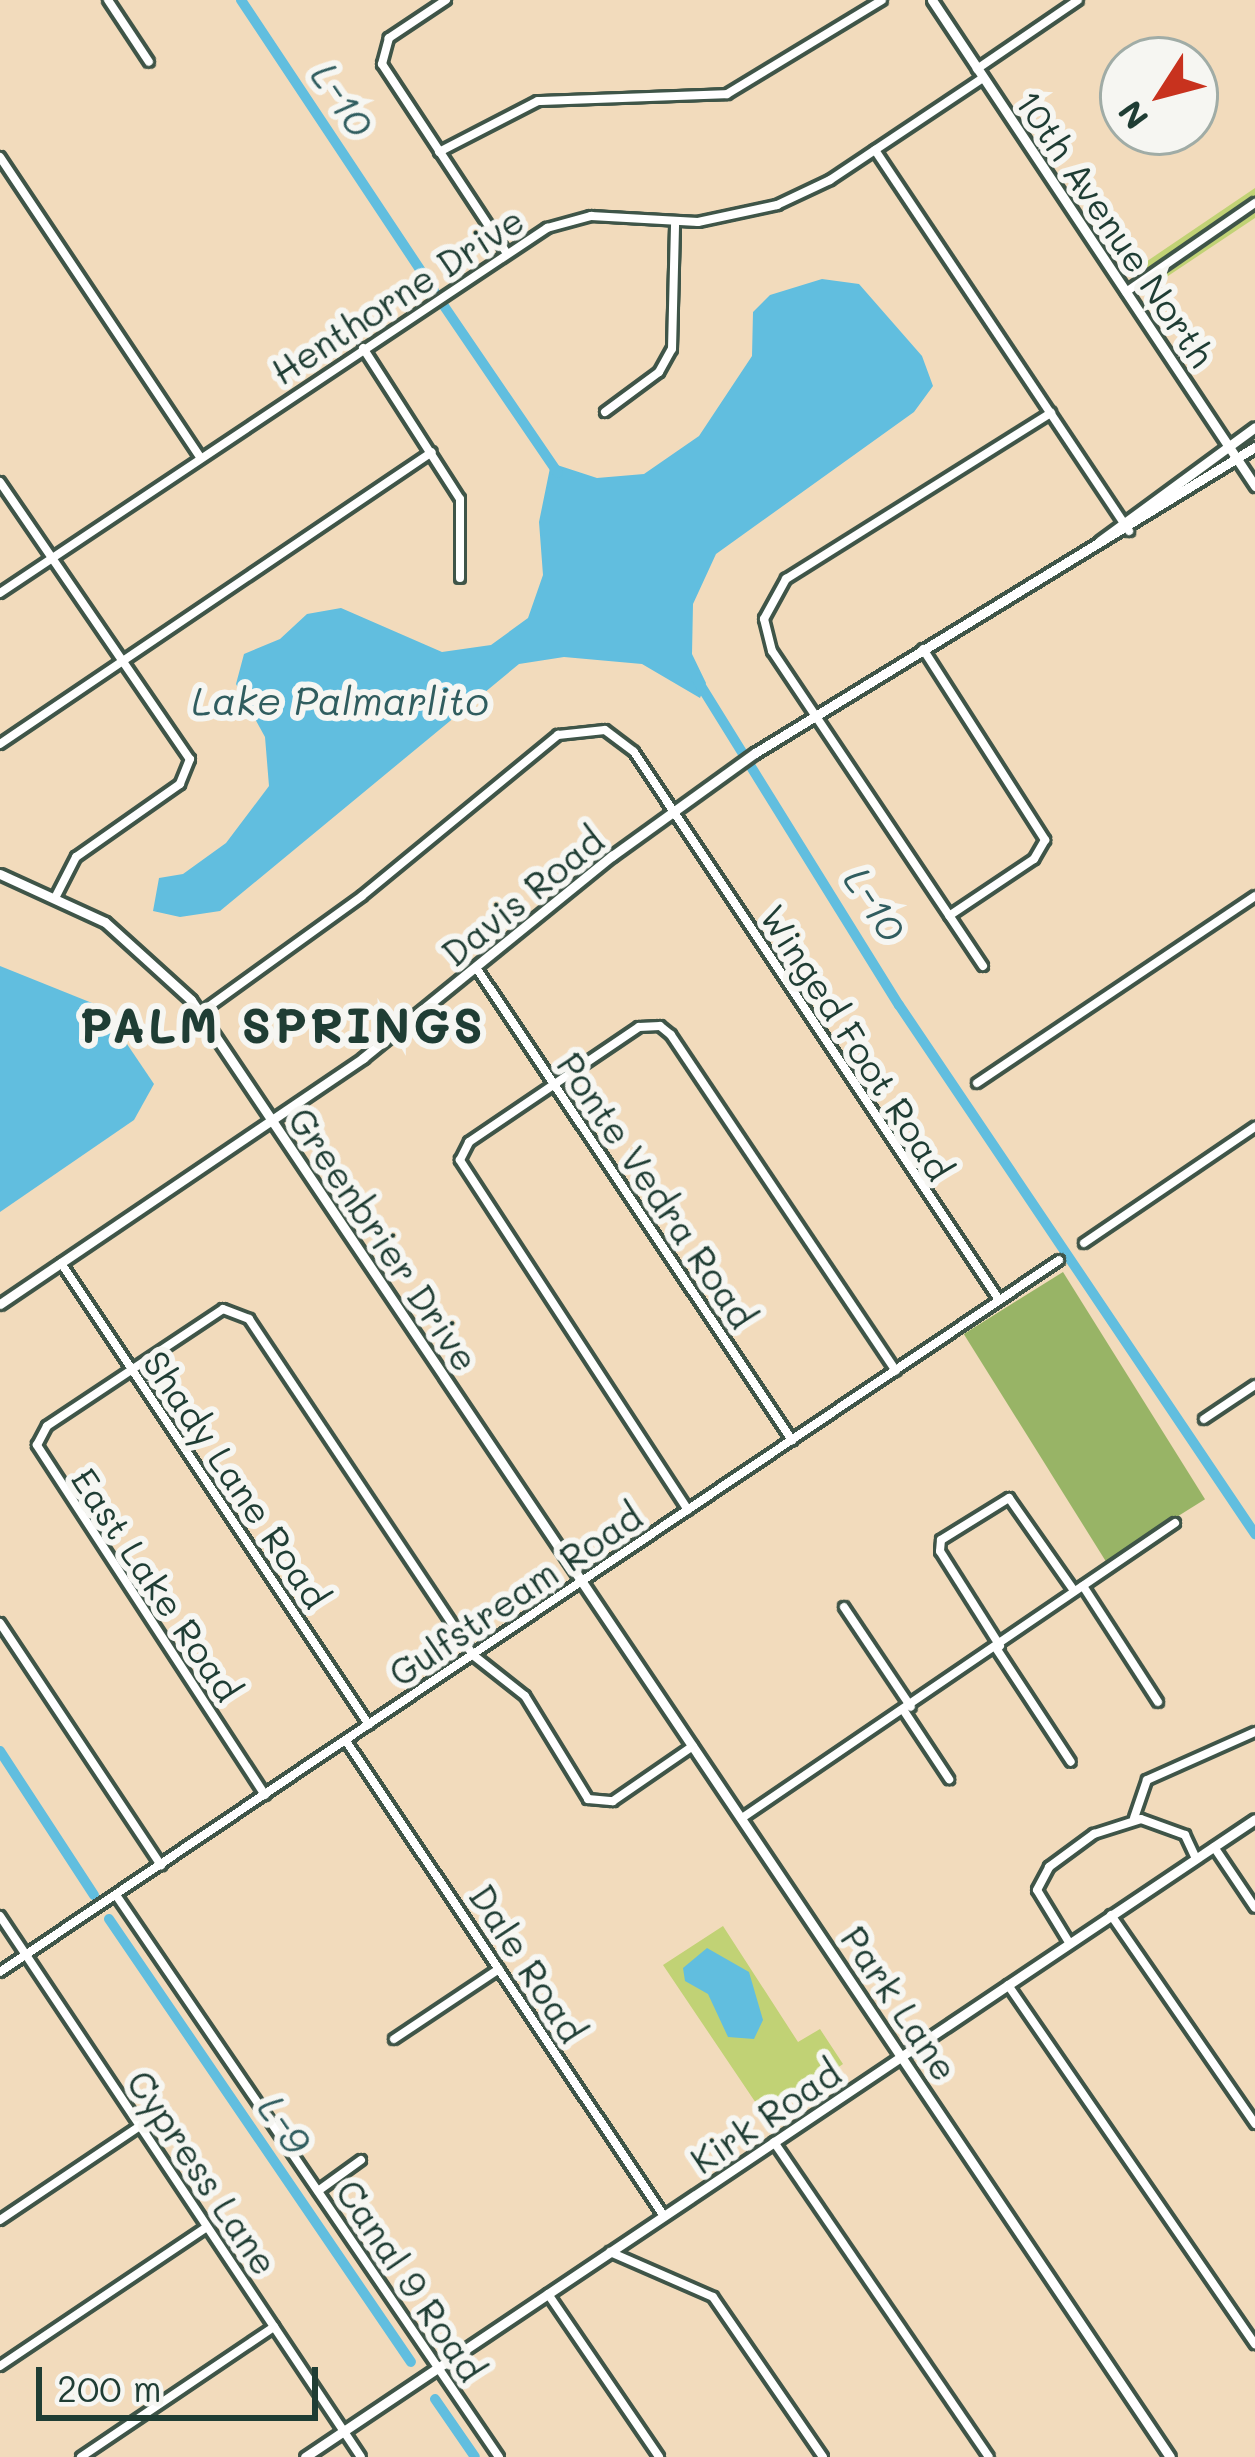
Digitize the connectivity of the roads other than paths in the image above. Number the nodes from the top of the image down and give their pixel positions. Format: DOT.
graph roads {
  1 [pos="108,0"];
  2 [pos="446,0"];
  3 [pos="882,0"];
  4 [pos="932,0"];
  5 [pos="1078,0"];
  6 [pos="149,62"];
  7 [pos="980,73"];
  8 [pos="875,150"];
  9 [pos="439,152"];
  10 [pos="0,157"];
  11 [pos="1255,203"];
  12 [pos="675,223"];
  13 [pos="506,252"];
  14 [pos="1126,292"];
  15 [pos="363,348"];
  16 [pos="605,412"];
  17 [pos="1051,413"];
  18 [pos="1255,427"];
  19 [pos="1228,446"];
  20 [pos="1255,447"];
  21 [pos="432,452"];
  22 [pos="201,458"];
  23 [pos="1238,460"];
  24 [pos="0,482"];
  25 [pos="1255,486"];
  26 [pos="1122,519"];
  27 [pos="1129,531"];
  28 [pos="1091,549"];
  29 [pos="51,558"];
  30 [pos="460,578"];
  31 [pos="0,593"];
  32 [pos="923,649"];
  33 [pos="125,659"];
  34 [pos="814,714"];
  35 [pos="0,744"];
  36 [pos="673,811"];
  37 [pos="0,874"];
  38 [pos="56,896"];
  39 [pos="1255,896"];
  40 [pos="949,916"];
  41 [pos="982,966"];
  42 [pos="477,969"];
  43 [pos="200,1013"];
  44 [pos="977,1083"];
  45 [pos="554,1084"];
  46 [pos="272,1120"];
  47 [pos="1255,1127"];
  48 [pos="1084,1243"];
  49 [pos="1060,1260"];
  50 [pos="61,1263"];
  51 [pos="1000,1301"];
  52 [pos="0,1304"];
  53 [pos="132,1369"];
  54 [pos="896,1371"];
  55 [pos="1255,1385"];
  56 [pos="1204,1419"];
  57 [pos="792,1441"];
  58 [pos="688,1510"];
  59 [pos="1174,1523"];
  60 [pos="580,1583"];
  61 [pos="1079,1588"];
  62 [pos="844,1607"];
  63 [pos="0,1623"];
  64 [pos="999,1647"];
  65 [pos="473,1655"];
  66 [pos="1158,1702"];
  67 [pos="908,1709"];
  68 [pos="369,1725"];
  69 [pos="1255,1732"];
  70 [pos="346,1741"];
  71 [pos="693,1747"];
  72 [pos="1071,1762"];
  73 [pos="949,1779"];
  74 [pos="265,1795"];
  75 [pos="742,1818"];
  76 [pos="1134,1818"];
  77 [pos="1255,1819"];
  78 [pos="1214,1847"];
  79 [pos="1196,1859"];
  80 [pos="161,1864"];
  81 [pos="116,1895"];
  82 [pos="1255,1907"];
  83 [pos="0,1916"];
  84 [pos="1112,1916"];
  85 [pos="1070,1944"];
  86 [pos="26,1955"];
  87 [pos="500,1969"];
  88 [pos="0,1972"];
  89 [pos="1008,1985"];
  90 [pos="394,2039"];
  91 [pos="902,2056"];
  92 [pos="1255,2124"];
  93 [pos="140,2126"];
  94 [pos="774,2142"];
  95 [pos="361,2160"];
  96 [pos="318,2192"];
  97 [pos="664,2216"];
  98 [pos="0,2220"];
  99 [pos="207,2227"];
  100 [pos="610,2252"];
  101 [pos="548,2294"];
  102 [pos="274,2327"];
  103 [pos="1255,2344"];
  104 [pos="0,2366"];
  105 [pos="439,2367"];
  106 [pos="344,2431"];
  107 [pos="81,2457"];
  108 [pos="305,2457"];
  109 [pos="361,2457"];
  110 [pos="499,2457"];
  111 [pos="659,2457"];
  112 [pos="823,2457"];
  113 [pos="989,2457"];
  114 [pos="1170,2457"];
  1 -- 6 [label="street"];
  2 -- 9 [label="street"];
  3 -- 9 [label="street"];
  4 -- 7 [label="street, 10th Avenue North"];
  5 -- 7 [label="street, Henthorne Drive"];
  7 -- 8 [label="street, Henthorne Drive"];
  7 -- 14 [label="street, 10th Avenue North"];
  8 -- 12 [label="street, Henthorne Drive"];
  8 -- 17 [label="street"];
  9 -- 13 [label="street"];
  10 -- 22 [label="street"];
  11 -- 14 [label="street"];
  12 -- 13 [label="street, Henthorne Drive"];
  12 -- 16 [label="street"];
  13 -- 15 [label="street, Henthorne Drive"];
  14 -- 19 [label="street, 10th Avenue North"];
  15 -- 21 [label="street"];
  15 -- 22 [label="street, Henthorne Drive"];
  17 -- 26 [label="street"];
  17 -- 34 [label="street"];
  18 -- 19 [label="street, Davis Road"];
  19 -- 23 [label="street, 10th Avenue North"];
  19 -- 26 [label="street, Davis Road"];
  20 -- 23 [label="street, Davis Road"];
  21 -- 30 [label="street"];
  21 -- 33 [label="street"];
  22 -- 29 [label="street, Henthorne Drive"];
  23 -- 25 [label="street, 10th Avenue North"];
  23 -- 27 [label="street, Davis Road"];
  24 -- 29 [label="street"];
  26 -- 27 [label="street"];
  26 -- 28 [label="street, Davis Road"];
  27 -- 28 [label="street, Davis Road"];
  28 -- 32 [label="street, Davis Road"];
  29 -- 31 [label="street, Henthorne Drive"];
  29 -- 33 [label="street"];
  32 -- 34 [label="street, Davis Road"];
  32 -- 40 [label="street"];
  33 -- 35 [label="street"];
  33 -- 38 [label="street"];
  34 -- 36 [label="street, Davis Road"];
  34 -- 40 [label="street"];
  36 -- 42 [label="street, Davis Road"];
  36 -- 43 [label="street, Winged Foot Road"];
  36 -- 51 [label="street, Winged Foot Road"];
  37 -- 38 [label="street, Greenbrier Drive"];
  38 -- 43 [label="street, Greenbrier Drive"];
  39 -- 44 [label="street"];
  40 -- 41 [label="street"];
  42 -- 45 [label="street, Ponte Vedra Road"];
  42 -- 46 [label="street, Davis Road"];
  43 -- 46 [label="street, Greenbrier Drive"];
  45 -- 54 [label="street"];
  45 -- 57 [label="street, Ponte Vedra Road"];
  45 -- 58 [label="street"];
  46 -- 50 [label="street, Davis Road"];
  46 -- 60 [label="street, Greenbrier Drive"];
  47 -- 48 [label="street"];
  49 -- 51 [label="street, Gulfstream Road"];
  50 -- 52 [label="street, Davis Road"];
  50 -- 53 [label="street, Shady Lane Road"];
  51 -- 54 [label="street, Gulfstream Road"];
  53 -- 65 [label="street"];
  53 -- 68 [label="street, Shady Lane Road"];
  53 -- 74 [label="street, East Lake Road"];
  54 -- 57 [label="street, Gulfstream Road"];
  55 -- 56 [label="street"];
  57 -- 58 [label="street, Gulfstream Road"];
  58 -- 60 [label="street, Gulfstream Road"];
  59 -- 61 [label="street"];
  60 -- 65 [label="street, Gulfstream Road"];
  60 -- 71 [label="street, Park Lane"];
  61 -- 64 [label="street"];
  61 -- 64 [label="street"];
  61 -- 66 [label="street"];
  62 -- 67 [label="street"];
  63 -- 80 [label="street"];
  64 -- 67 [label="street"];
  64 -- 72 [label="street"];
  65 -- 68 [label="street, Gulfstream Road"];
  65 -- 71 [label="street"];
  67 -- 73 [label="street"];
  67 -- 75 [label="street"];
  68 -- 70 [label="street, Gulfstream Road"];
  69 -- 76 [label="street"];
  70 -- 74 [label="street, Gulfstream Road"];
  70 -- 87 [label="street, Dale Road"];
  71 -- 75 [label="street, Park Lane"];
  74 -- 80 [label="street, Gulfstream Road"];
  75 -- 91 [label="street, Park Lane"];
  76 -- 79 [label="street"];
  76 -- 85 [label="street"];
  77 -- 78 [label="street, Kirk Road"];
  78 -- 79 [label="street, Kirk Road"];
  78 -- 82 [label="street"];
  79 -- 84 [label="street, Kirk Road"];
  80 -- 81 [label="street, Gulfstream Road"];
  81 -- 86 [label="street, Gulfstream Road"];
  81 -- 96 [label="street, Canal 9 Road"];
  83 -- 86 [label="street, Cypress Lane"];
  84 -- 85 [label="street, Kirk Road"];
  84 -- 92 [label="street"];
  85 -- 89 [label="street, Kirk Road"];
  86 -- 88 [label="street, Gulfstream Road"];
  86 -- 93 [label="street, Cypress Lane"];
  87 -- 90 [label="street"];
  87 -- 97 [label="street, Dale Road"];
  89 -- 91 [label="street, Kirk Road"];
  89 -- 103 [label="street"];
  91 -- 94 [label="street, Kirk Road"];
  91 -- 114 [label="street, Park Lane"];
  93 -- 98 [label="street"];
  93 -- 99 [label="street, Cypress Lane"];
  94 -- 97 [label="street, Kirk Road"];
  94 -- 113 [label="street"];
  95 -- 96 [label="street"];
  96 -- 105 [label="street, Canal 9 Road"];
  97 -- 100 [label="street, Kirk Road"];
  99 -- 102 [label="street, Cypress Lane"];
  99 -- 104 [label="street"];
  100 -- 101 [label="street, Kirk Road"];
  100 -- 112 [label="street"];
  101 -- 105 [label="street, Kirk Road"];
  101 -- 111 [label="street"];
  102 -- 106 [label="street, Cypress Lane"];
  102 -- 107 [label="street"];
  105 -- 106 [label="street, Kirk Road"];
  105 -- 110 [label="street, Canal 9 Road"];
  106 -- 108 [label="street, Kirk Road"];
  106 -- 109 [label="street, Cypress Lane"];
}
